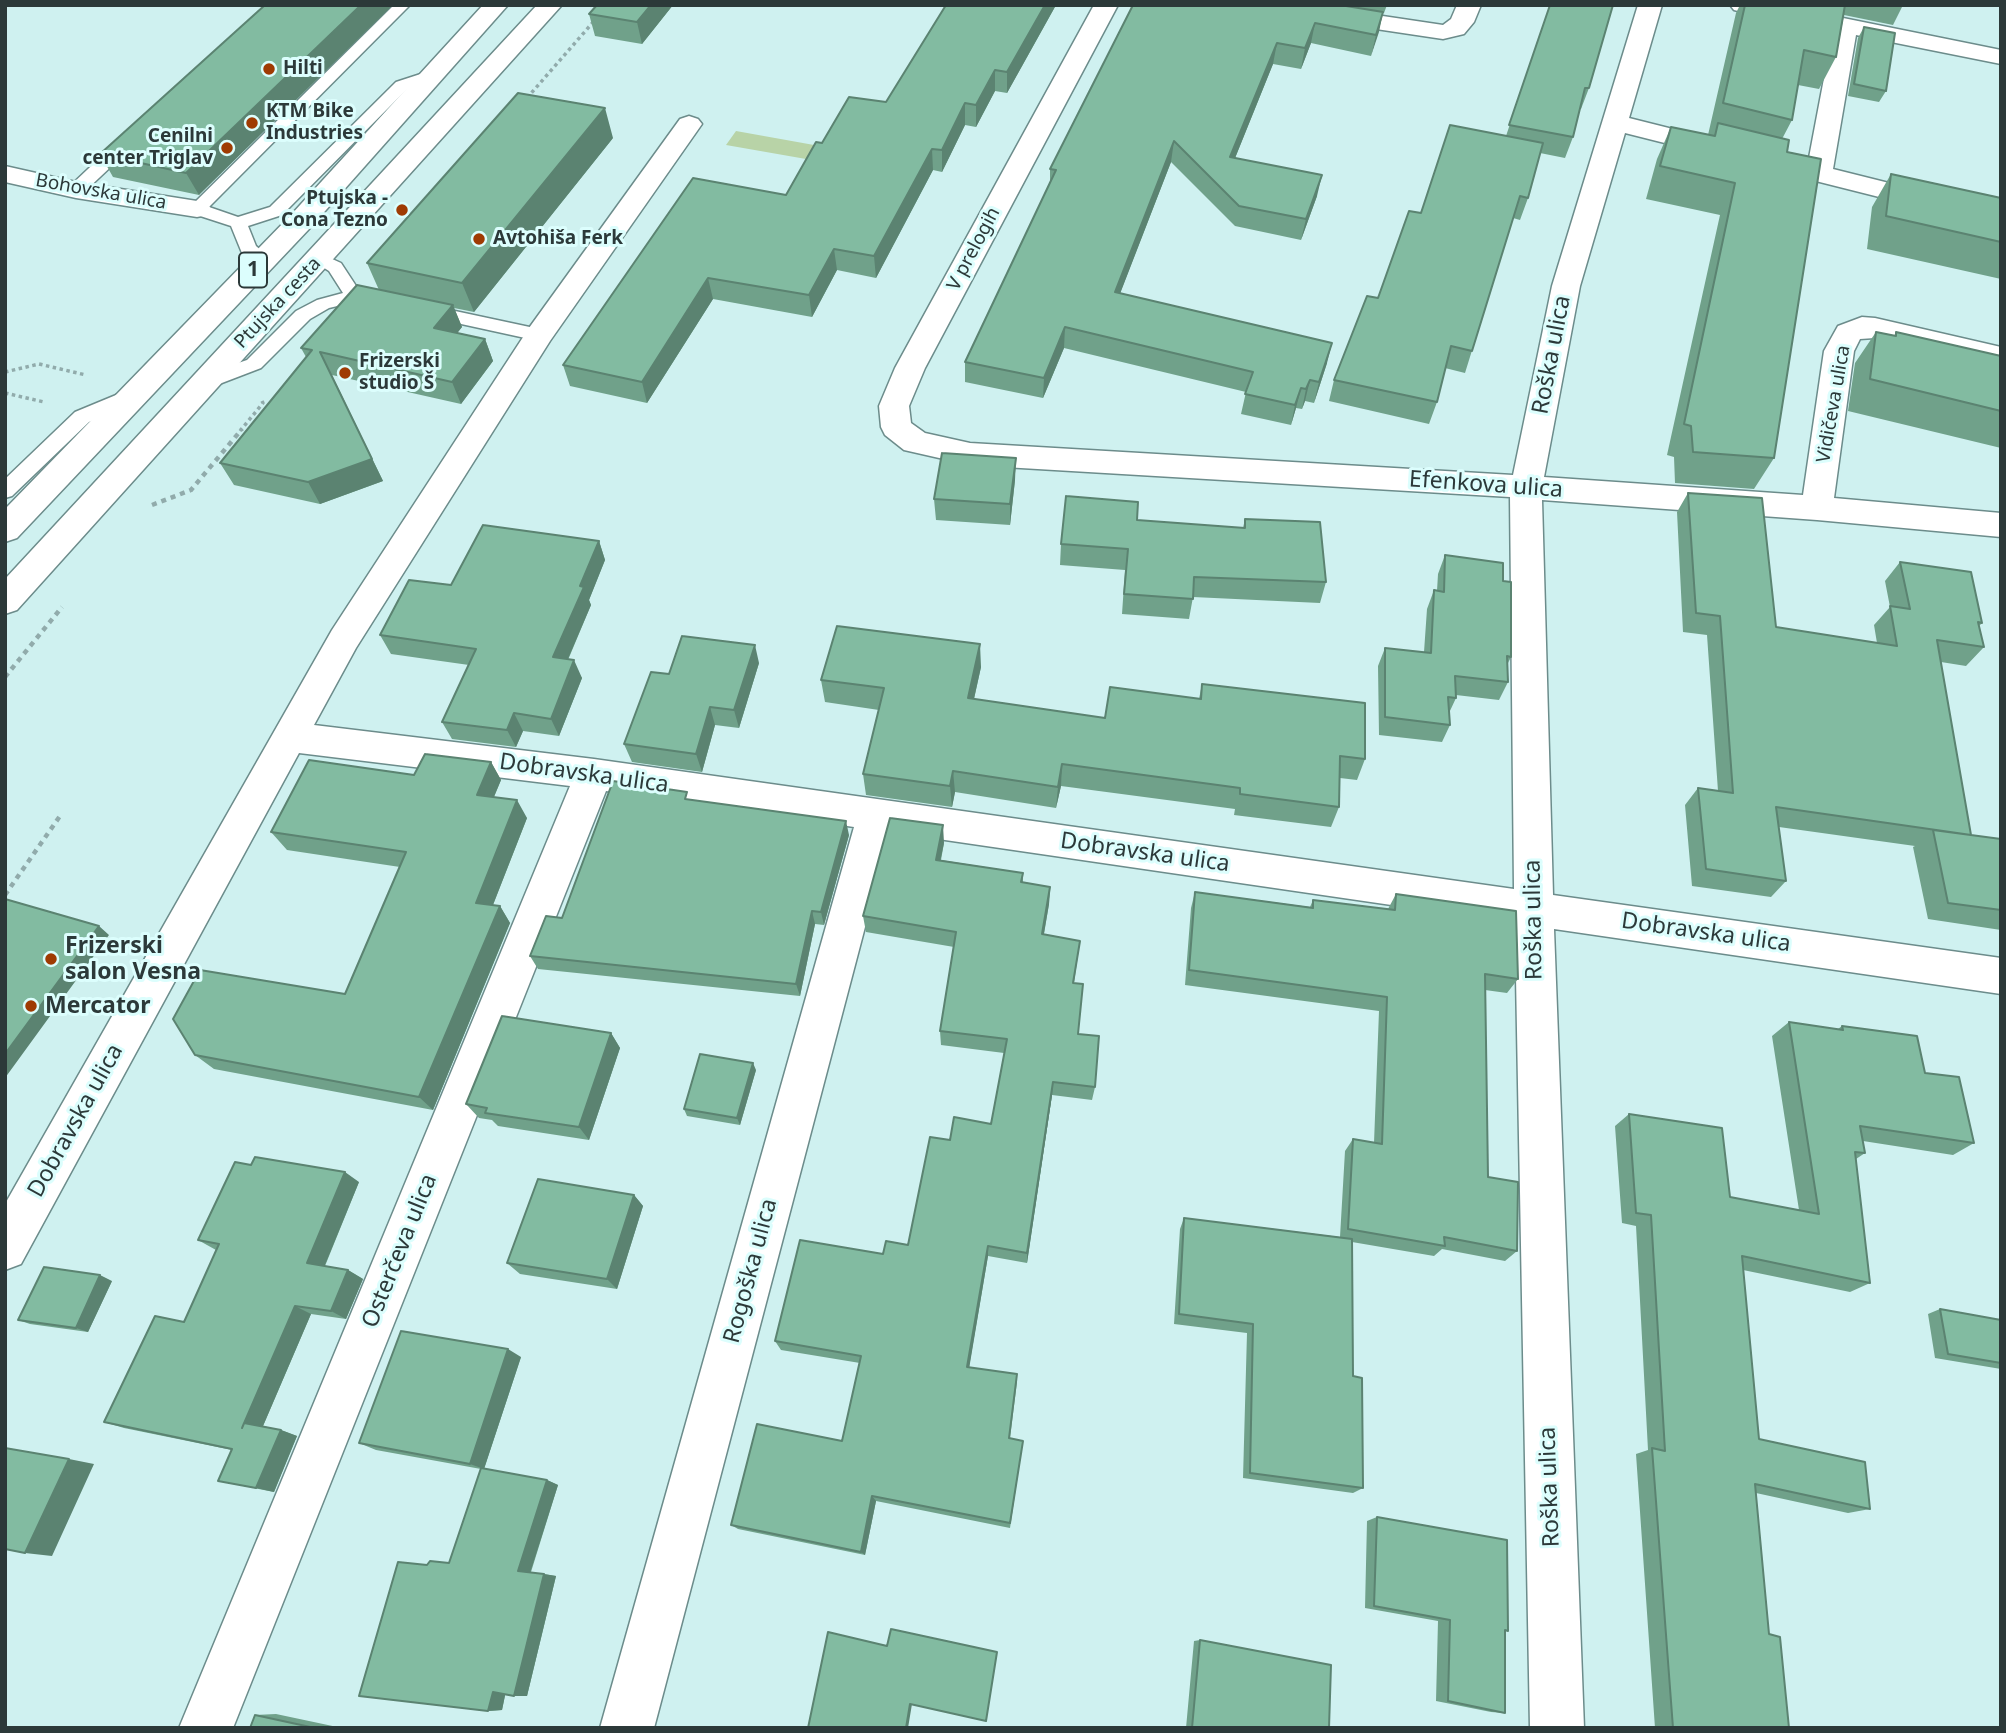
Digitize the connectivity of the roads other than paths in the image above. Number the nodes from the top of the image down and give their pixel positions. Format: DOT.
graph roads {
  1 [pos="403,5"];
  2 [pos="496,5"];
  3 [pos="550,5"];
  4 [pos="1106,5"];
  5 [pos="1469,5"];
  6 [pos="1650,5"];
  7 [pos="1742,5"];
  8 [pos="1301,11"];
  9 [pos="1846,26"];
  10 [pos="2001,57"];
  11 [pos="436,74"];
  12 [pos="1614,122"];
  13 [pos="689,124"];
  14 [pos="145,125"];
  15 [pos="5,174"];
  16 [pos="1819,176"];
  17 [pos="76,190"];
  18 [pos="1911,197"];
  19 [pos="197,209"];
  20 [pos="238,223"];
  21 [pos="319,259"];
  22 [pos="263,260"];
  23 [pos="354,296"];
  24 [pos="539,335"];
  25 [pos="2001,357"];
  26 [pos="206,381"];
  27 [pos="134,395"];
  28 [pos="970,454"];
  29 [pos="1526,487"];
  30 [pos="5,491"];
  31 [pos="1817,508"];
  32 [pos="2001,525"];
  33 [pos="5,530"];
  34 [pos="5,601"];
  35 [pos="289,737"];
  36 [pos="594,774"];
  37 [pos="876,815"];
  38 [pos="1534,908"];
  39 [pos="2001,976"];
  40 [pos="5,1248"];
  41 [pos="206,1728"];
  42 [pos="627,1728"];
  43 [pos="1557,1728"];
  1 -- 19 [label="lane"];
  2 -- 11 [label="street, Ptujska cesta / 1"];
  3 -- 21 [label="street, Ptujska cesta / 1"];
  4 -- 28 [label="street, V prelogih"];
  5 -- 8 [label="street"];
  6 -- 12 [label="street, Roška ulica"];
  7 -- 9 [label="street"];
  9 -- 10 [label="street"];
  9 -- 16 [label="street"];
  11 -- 20 [label="lane"];
  11 -- 22 [label="street, Ptujska cesta / 1"];
  12 -- 16 [label="street"];
  12 -- 29 [label="street, Roška ulica"];
  13 -- 24 [label="street, Dobravska ulica"];
  14 -- 17 [label="lane"];
  15 -- 17 [label="street, Bohovska ulica"];
  16 -- 18 [label="street"];
  17 -- 19 [label="street, Bohovska ulica"];
  19 -- 20 [label="lane"];
  20 -- 22 [label="lane"];
  21 -- 23 [label="lane"];
  21 -- 26 [label="street, Ptujska cesta / 1"];
  22 -- 27 [label="street, Ptujska cesta / 1"];
  23 -- 24 [label="lane"];
  23 -- 26 [label="lane"];
  24 -- 35 [label="street, Dobravska ulica"];
  25 -- 31 [label="street, Vidičeva ulica"];
  26 -- 34 [label="street, Ptujska cesta / 1"];
  27 -- 30 [label="lane, Ptujska cesta"];
  27 -- 33 [label="street, Ptujska cesta / 1"];
  28 -- 29 [label="street, Efenkova ulica"];
  29 -- 31 [label="street, Efenkova ulica"];
  29 -- 38 [label="street, Roška ulica"];
  31 -- 32 [label="street, Efenkova ulica"];
  35 -- 36 [label="street, Dobravska ulica"];
  35 -- 40 [label="street, Dobravska ulica"];
  36 -- 37 [label="street, Dobravska ulica"];
  36 -- 41 [label="street, Osterčeva ulica"];
  37 -- 38 [label="street, Dobravska ulica"];
  37 -- 42 [label="street, Rogoška ulica"];
  38 -- 39 [label="street, Dobravska ulica"];
  38 -- 43 [label="street, Roška ulica"];
}
